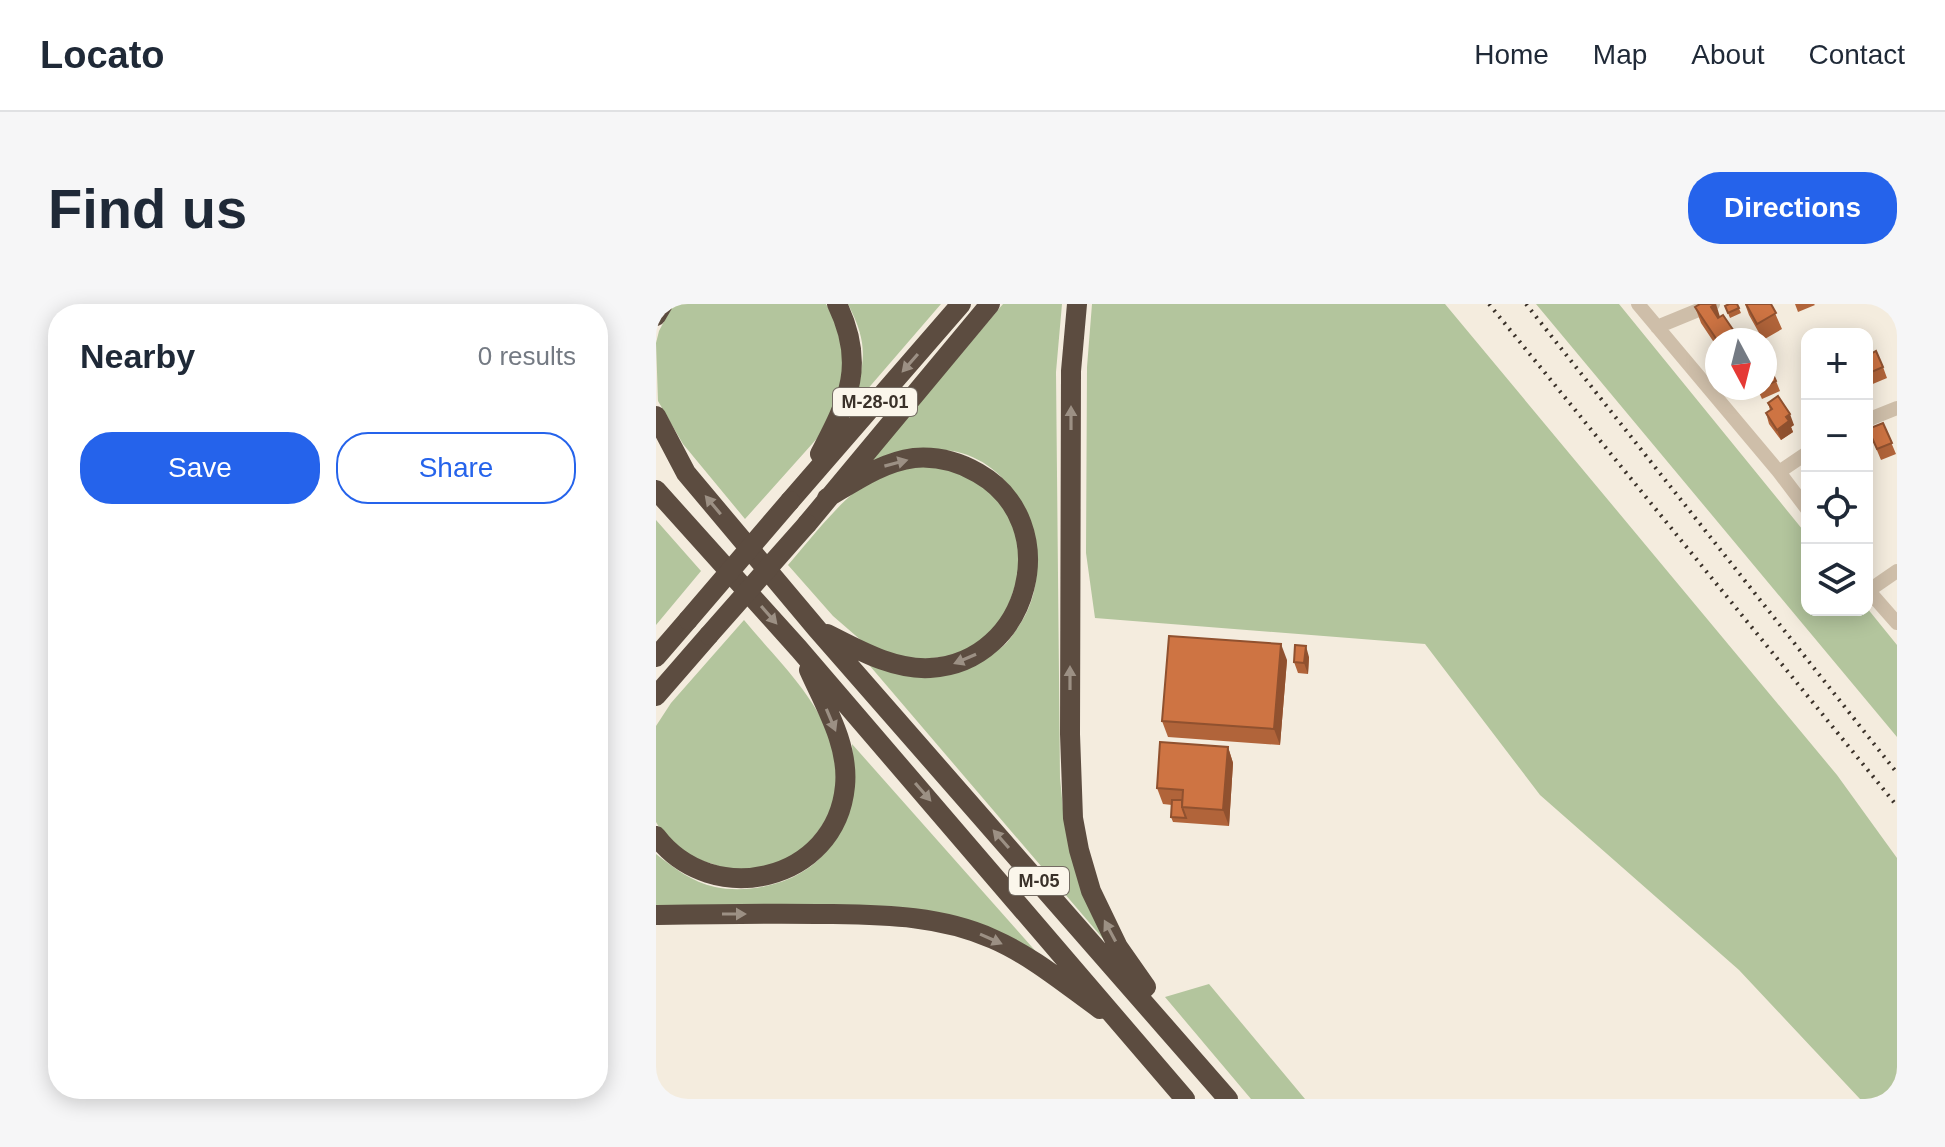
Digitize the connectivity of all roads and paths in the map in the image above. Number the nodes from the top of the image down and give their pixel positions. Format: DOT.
graph roads {
  1 [pos="663,304"];
  2 [pos="837,304"];
  3 [pos="961,304"];
  4 [pos="990,304"];
  5 [pos="1077,304"];
  6 [pos="1638,304"];
  7 [pos="1713,304"];
  8 [pos="656,316"];
  9 [pos="1657,327"];
  10 [pos="1897,408"];
  11 [pos="656,416"];
  12 [pos="1873,418"];
  13 [pos="1801,457"];
  14 [pos="1779,472"];
  15 [pos="804,484"];
  16 [pos="659,492"];
  17 [pos="827,498"];
  18 [pos="1801,501"];
  19 [pos="1897,571"];
  20 [pos="1873,587"];
  21 [pos="1873,596"];
  22 [pos="1897,623"];
  23 [pos="817,629"];
  24 [pos="799,649"];
  25 [pos="657,655"];
  26 [pos="679,669"];
  27 [pos="656,696"];
  28 [pos="656,711"];
  29 [pos="656,836"];
  30 [pos="656,915"];
  31 [pos="1127,1028"];
  32 [pos="1182,1044"];
  33 [pos="1185,1099"];
  34 [pos="1228,1099"];
  1 -- 8 [label="highway"];
  2 -- 15 [label="highway"];
  3 -- 15 [label="highway, М-28-01, one-way"];
  4 -- 17 [label="highway, М-28-01"];
  32 -- 5 [label="highway, one-way"];
  6 -- 9 [label="street"];
  7 -- 9 [label="street"];
  9 -- 14 [label="street"];
  10 -- 12 [label="street"];
  23 -- 11 [label="highway, М-05, one-way"];
  13 -- 14 [label="street"];
  14 -- 18 [label="street"];
  15 -- 25 [label="highway, М-28-01, bridge"];
  16 -- 24 [label="highway, М-05, one-way"];
  17 -- 23 [label="highway, one-way"];
  17 -- 26 [label="highway, М-28-01, bridge"];
  19 -- 20 [label="street"];
  21 -- 22 [label="street"];
  32 -- 23 [label="highway, М-05, one-way"];
  24 -- 29 [label="highway, one-way"];
  24 -- 31 [label="highway, М-05, one-way"];
  26 -- 27 [label="highway, М-28-01"];
  26 -- 28 [label="highway"];
  30 -- 31 [label="highway, one-way"];
  31 -- 33 [label="highway, М-05"];
  32 -- 34 [label="highway, М-05"];
}
